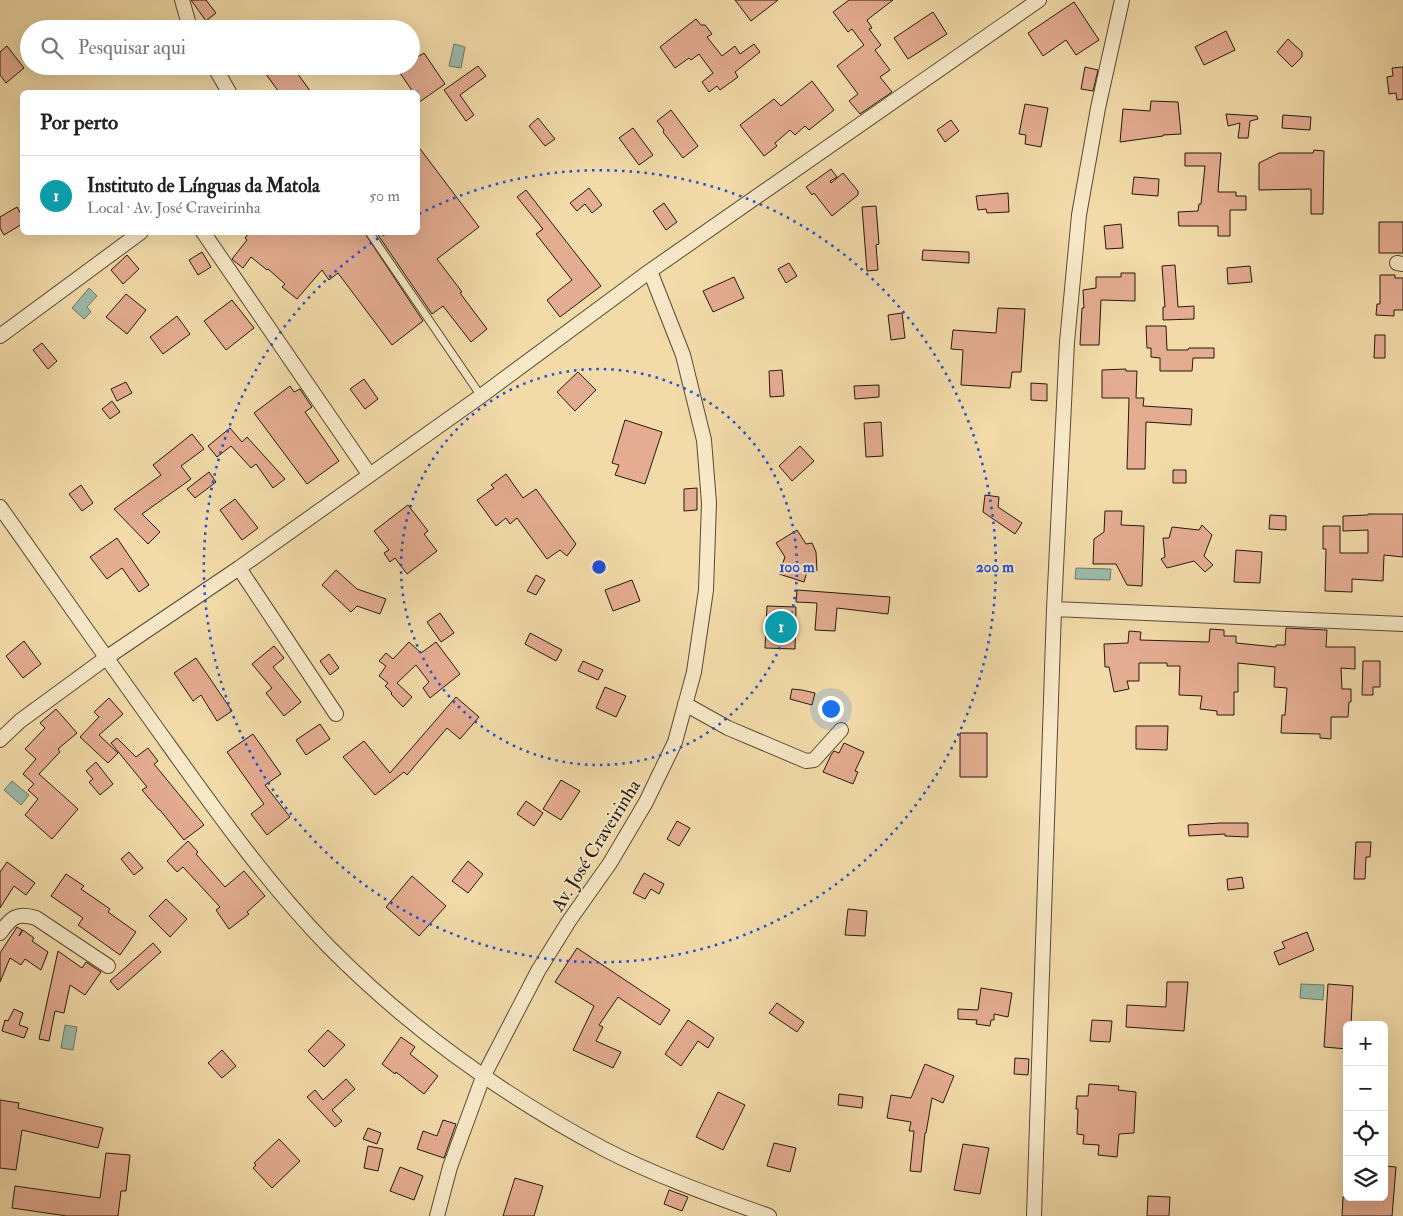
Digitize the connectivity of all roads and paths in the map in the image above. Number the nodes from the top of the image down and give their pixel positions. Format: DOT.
graph roads {
  1 [pos="182,0"];
  2 [pos="1039,0"];
  3 [pos="1122,0"];
  4 [pos="187,20"];
  5 [pos="219,75"];
  6 [pos="228,90"];
  7 [pos="138,235"];
  8 [pos="205,235"];
  9 [pos="371,235"];
  10 [pos="650,271"];
  11 [pos="0,336"];
  12 [pos="481,396"];
  13 [pos="369,474"];
  14 [pos="0,507"];
  15 [pos="239,568"];
  16 [pos="1054,609"];
  17 [pos="1403,624"];
  18 [pos="106,658"];
  19 [pos="686,704"];
  20 [pos="336,714"];
  21 [pos="841,730"];
  22 [pos="0,740"];
  23 [pos="0,934"];
  24 [pos="108,966"];
  25 [pos="483,1077"];
  26 [pos="437,1216"];
  27 [pos="769,1216"];
  28 [pos="1034,1216"];
  1 -- 4 [label="street"];
  2 -- 10 [label="street"];
  3 -- 16 [label="street"];
  5 -- 6 [label="street"];
  7 -- 11 [label="street"];
  8 -- 13 [label="street"];
  9 -- 12 [label="lane"];
  10 -- 12 [label="street"];
  10 -- 19 [label="street, Av. José Craveirinha"];
  12 -- 13 [label="street"];
  13 -- 15 [label="street"];
  14 -- 18 [label="street"];
  15 -- 18 [label="street"];
  15 -- 20 [label="street"];
  16 -- 17 [label="street"];
  16 -- 28 [label="street"];
  18 -- 22 [label="street"];
  18 -- 25 [label="street"];
  19 -- 21 [label="street"];
  19 -- 25 [label="street, Av. José Craveirinha"];
  23 -- 24 [label="street"];
  25 -- 26 [label="street, Av. José Craveirinha"];
  25 -- 27 [label="street"];
}
